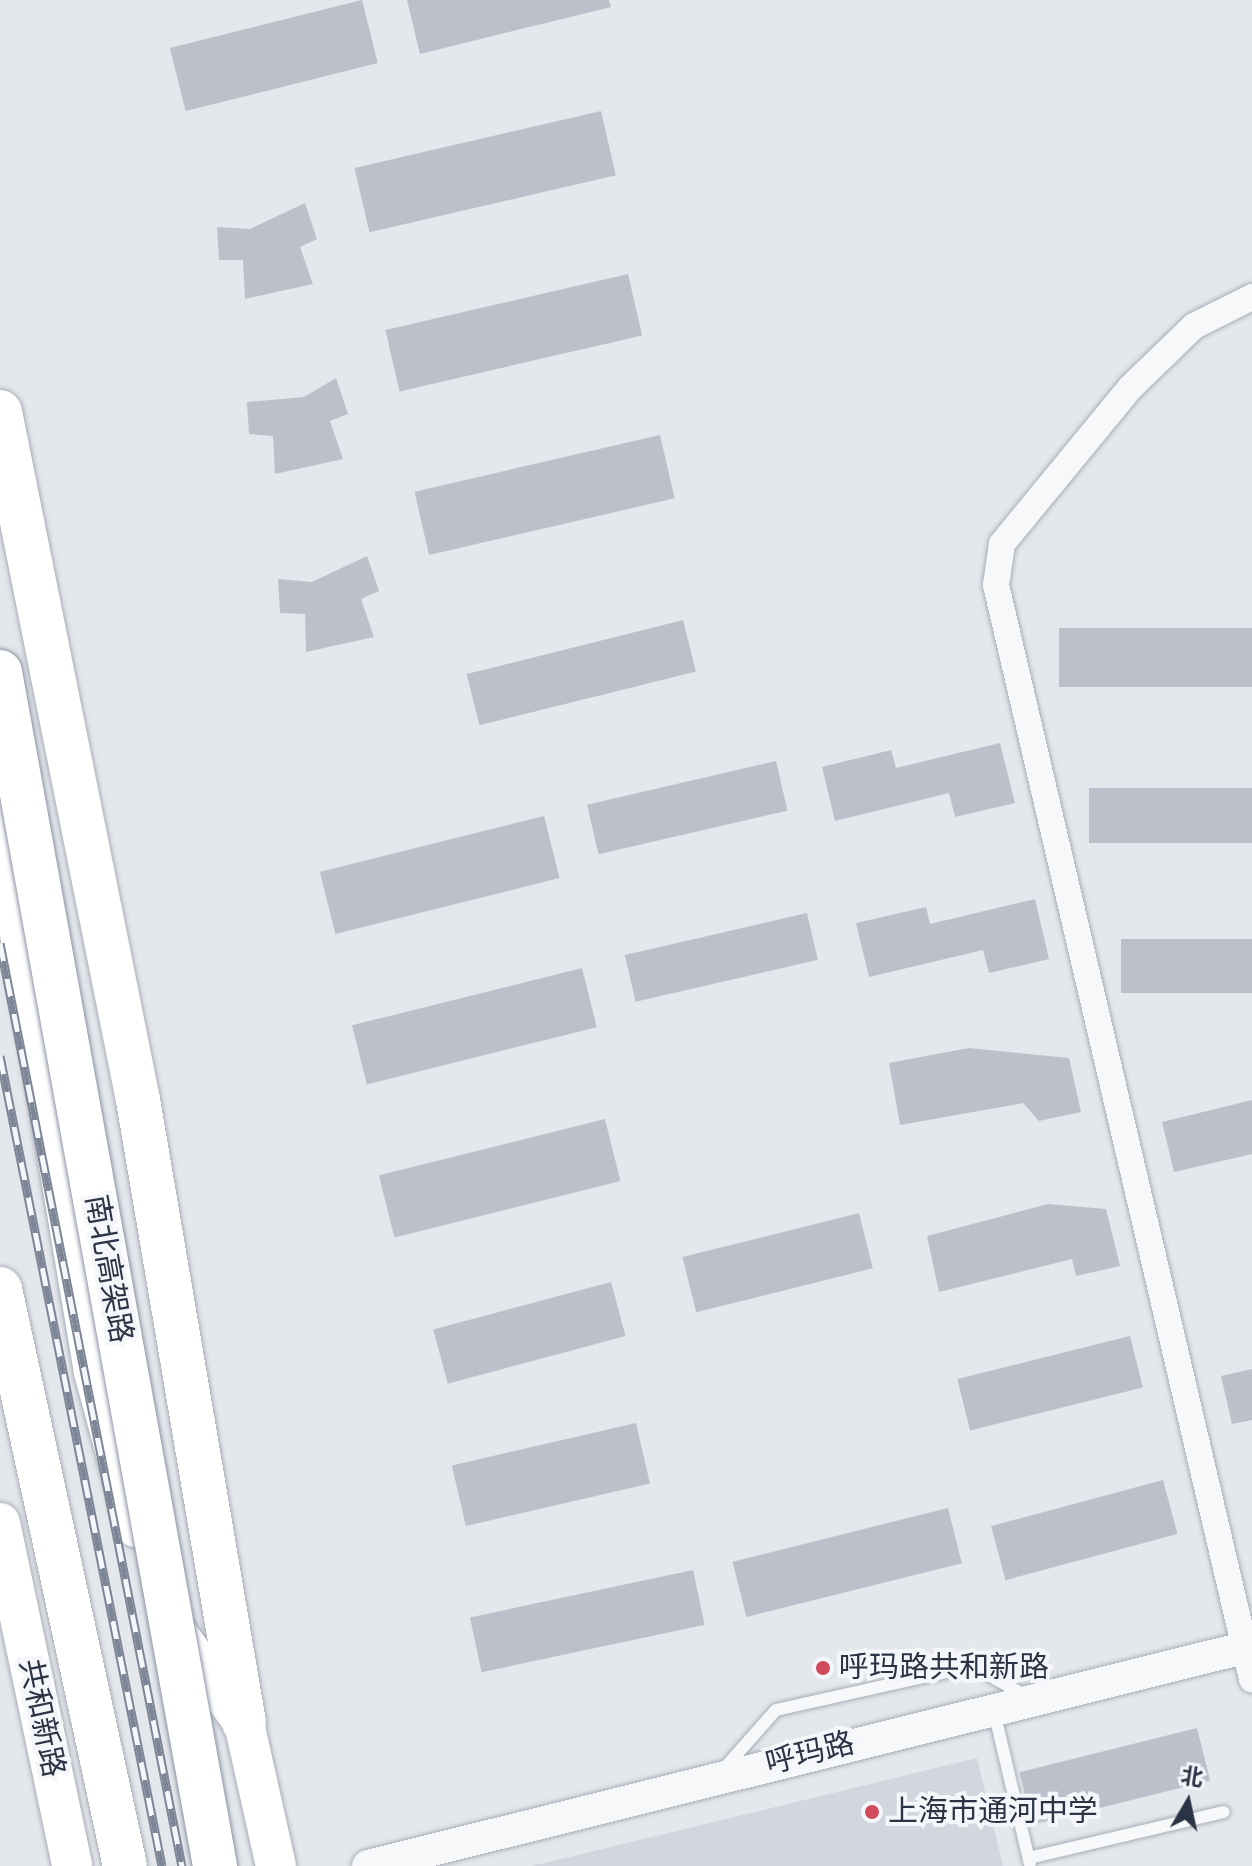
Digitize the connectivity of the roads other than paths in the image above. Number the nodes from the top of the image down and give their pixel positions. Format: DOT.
graph roads {
  1 [pos="1252,297"];
  2 [pos="0,412"];
  3 [pos="0,672"];
  4 [pos="0,816"];
  5 [pos="0,1289"];
  6 [pos="0,1523"];
  7 [pos="1248,1647"];
  8 [pos="1252,1679"];
  9 [pos="1030,1699"];
  10 [pos="993,1707"];
  11 [pos="244,1723"];
  12 [pos="716,1778"];
  13 [pos="1224,1812"];
  14 [pos="1030,1862"];
  15 [pos="72,1866"];
  16 [pos="125,1866"];
  17 [pos="215,1866"];
  18 [pos="276,1866"];
  19 [pos="368,1866"];
  1 -- 7 [label="street"];
  2 -- 11 [label="highway"];
  3 -- 17 [label="highway, 南北高架路, bridge"];
  4 -- 11 [label="main road"];
  5 -- 16 [label="highway"];
  6 -- 15 [label="main road, 共和新路"];
  7 -- 8 [label="street"];
  7 -- 9 [label="street, 呼玛路"];
  9 -- 10 [label="street, 呼玛路"];
  9 -- 12 [label="lane"];
  10 -- 12 [label="street, 呼玛路"];
  10 -- 14 [label="lane"];
  11 -- 18 [label="main road"];
  12 -- 19 [label="street, 呼玛路"];
  13 -- 14 [label="lane"];
}
